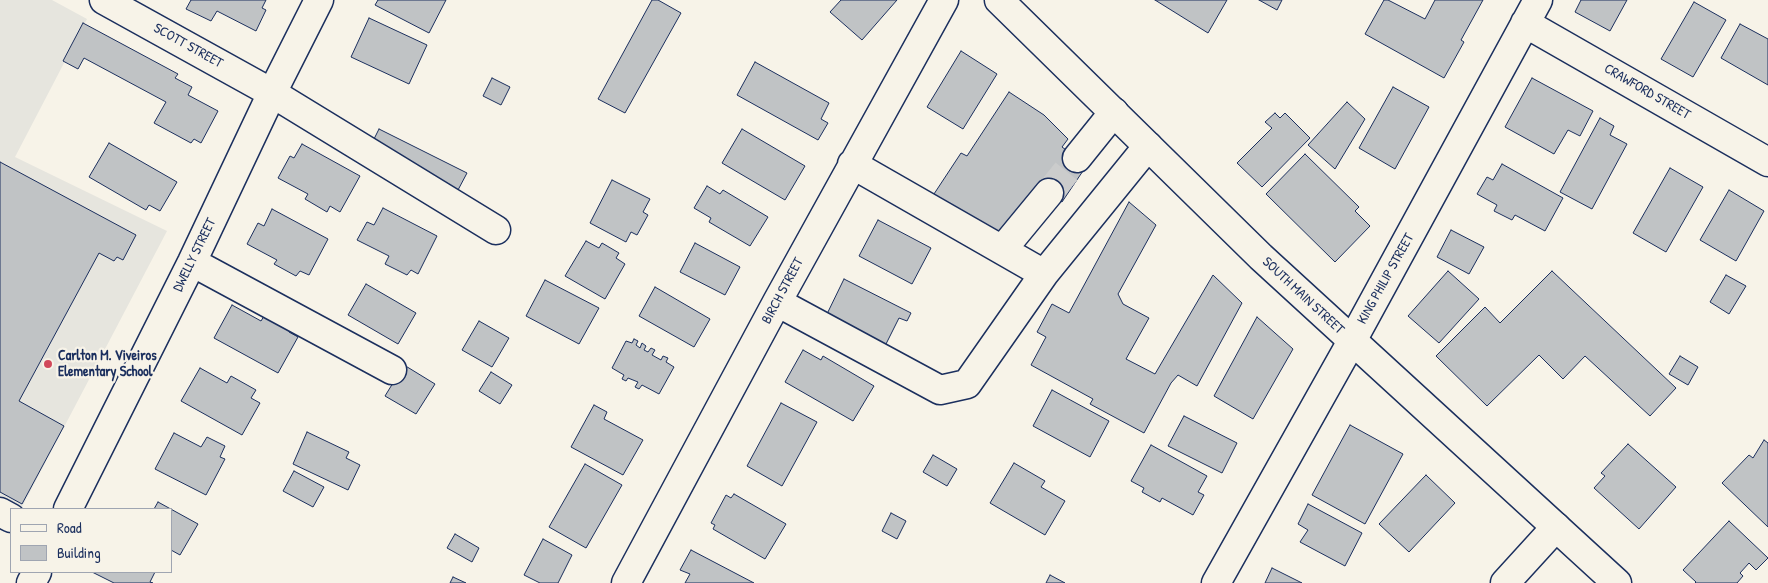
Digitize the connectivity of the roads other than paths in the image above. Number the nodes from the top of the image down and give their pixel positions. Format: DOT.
graph roads {
  1 [pos="104,0"];
  2 [pos="319,0"];
  3 [pos="944,0"];
  4 [pos="1008,4"];
  5 [pos="1532,12"];
  6 [pos="272,93"];
  7 [pos="1114,112"];
  8 [pos="1148,146"];
  9 [pos="1077,158"];
  10 [pos="1768,162"];
  11 [pos="852,164"];
  12 [pos="1049,193"];
  13 [pos="496,230"];
  14 [pos="1002,250"];
  15 [pos="192,262"];
  16 [pos="1044,274"];
  17 [pos="777,302"];
  18 [pos="1352,341"];
  19 [pos="392,370"];
  20 [pos="69,508"];
  21 [pos="1556,527"];
  22 [pos="626,583"];
  23 [pos="1216,583"];
  24 [pos="1505,583"];
  25 [pos="1617,583"];
  1 -- 6 [label="street, SCOTT STREET"];
  2 -- 6 [label="street, DWELLY STREET"];
  3 -- 11 [label="street, BIRCH STREET"];
  4 -- 7 [label="street, SOUTH MAIN STREET"];
  5 -- 10 [label="street, CRAWFORD STREET"];
  5 -- 18 [label="street, KING PHILIP STREET"];
  6 -- 13 [label="street, SCOTT STREET"];
  6 -- 15 [label="street, DWELLY STREET"];
  7 -- 8 [label="street, SOUTH MAIN STREET"];
  7 -- 9 [label="street"];
  8 -- 16 [label="street"];
  8 -- 18 [label="street, SOUTH MAIN STREET"];
  11 -- 14 [label="street"];
  11 -- 17 [label="street, BIRCH STREET"];
  12 -- 14 [label="street"];
  14 -- 16 [label="street"];
  15 -- 19 [label="street"];
  15 -- 20 [label="street, DWELLY STREET"];
  16 -- 17 [label="street"];
  17 -- 22 [label="street, BIRCH STREET"];
  18 -- 21 [label="street, SOUTH MAIN STREET"];
  18 -- 23 [label="street, KING PHILIP STREET"];
  21 -- 24 [label="street"];
  21 -- 25 [label="street, SOUTH MAIN STREET"];
}
